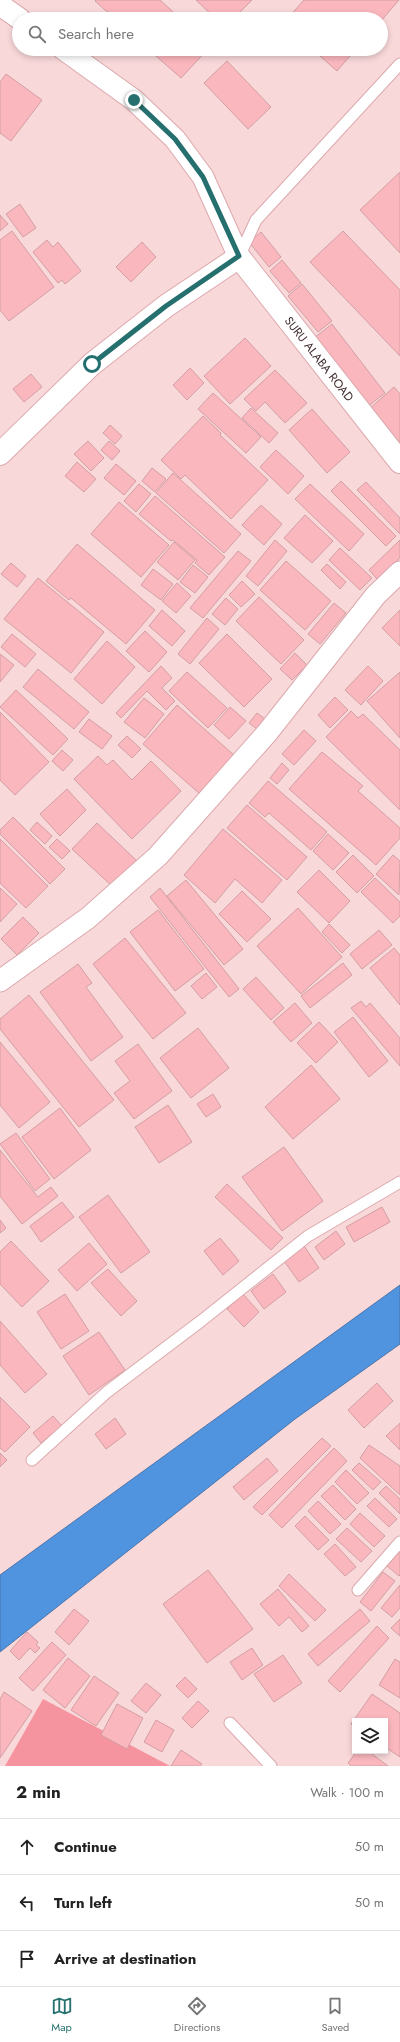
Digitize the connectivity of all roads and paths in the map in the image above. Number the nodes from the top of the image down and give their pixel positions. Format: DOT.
graph roads {
  1 [pos="73,56"];
  2 [pos="400,64"];
  3 [pos="239,256"];
  4 [pos="0,454"];
  5 [pos="400,462"];
  6 [pos="400,572"];
  7 [pos="0,981"];
  8 [pos="400,1182"];
  9 [pos="32,1460"];
  10 [pos="400,1542"];
  11 [pos="358,1590"];
  12 [pos="230,1723"];
  13 [pos="272,1766"];
  1 -- 3 [label="street"];
  2 -- 3 [label="lane"];
  3 -- 4 [label="street"];
  3 -- 5 [label="street, SURU ALABA ROAD"];
  6 -- 7 [label="street"];
  8 -- 9 [label="lane"];
  10 -- 11 [label="lane"];
  12 -- 13 [label="lane"];
}
